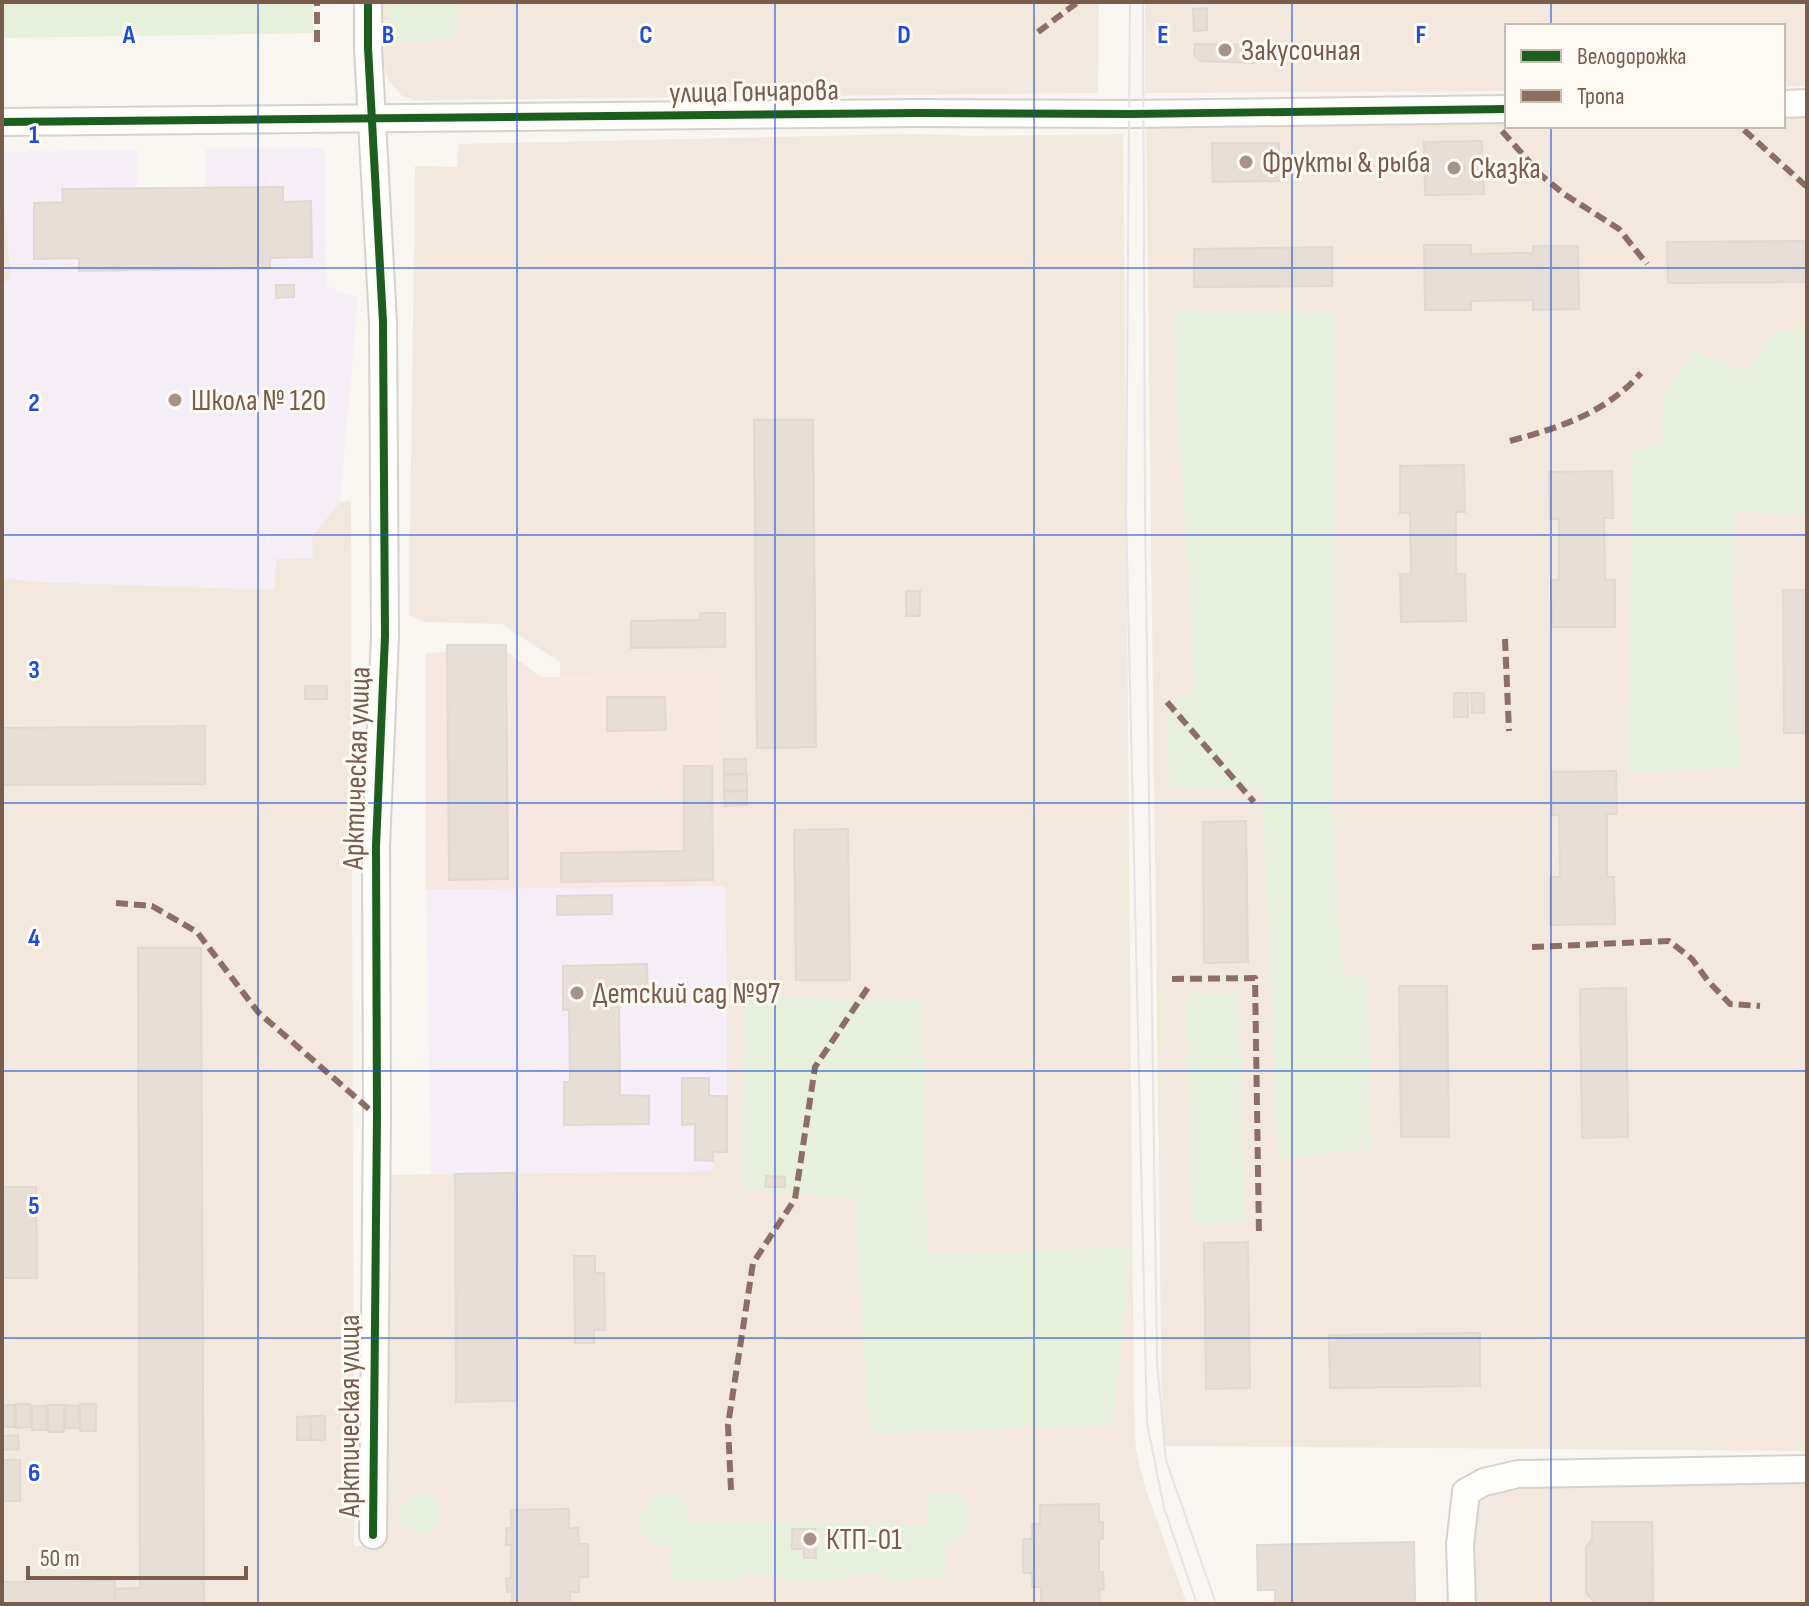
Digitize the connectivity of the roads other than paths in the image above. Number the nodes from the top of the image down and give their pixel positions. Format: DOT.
graph roads {
  1 [pos="368,2"];
  2 [pos="1807,103"];
  3 [pos="1785,104"];
  4 [pos="1505,109"];
  5 [pos="373,119"];
  6 [pos="2,122"];
  7 [pos="1807,1469"];
  8 [pos="373,1535"];
  9 [pos="1462,1604"];
  1 -- 5 [label="street, Арктическая улица"];
  2 -- 3 [label="street"];
  4 -- 5 [label="street, улица Гончарова"];
  5 -- 6 [label="street, улица Гончарова"];
  5 -- 8 [label="street, Арктическая улица"];
  7 -- 9 [label="street"];
}
